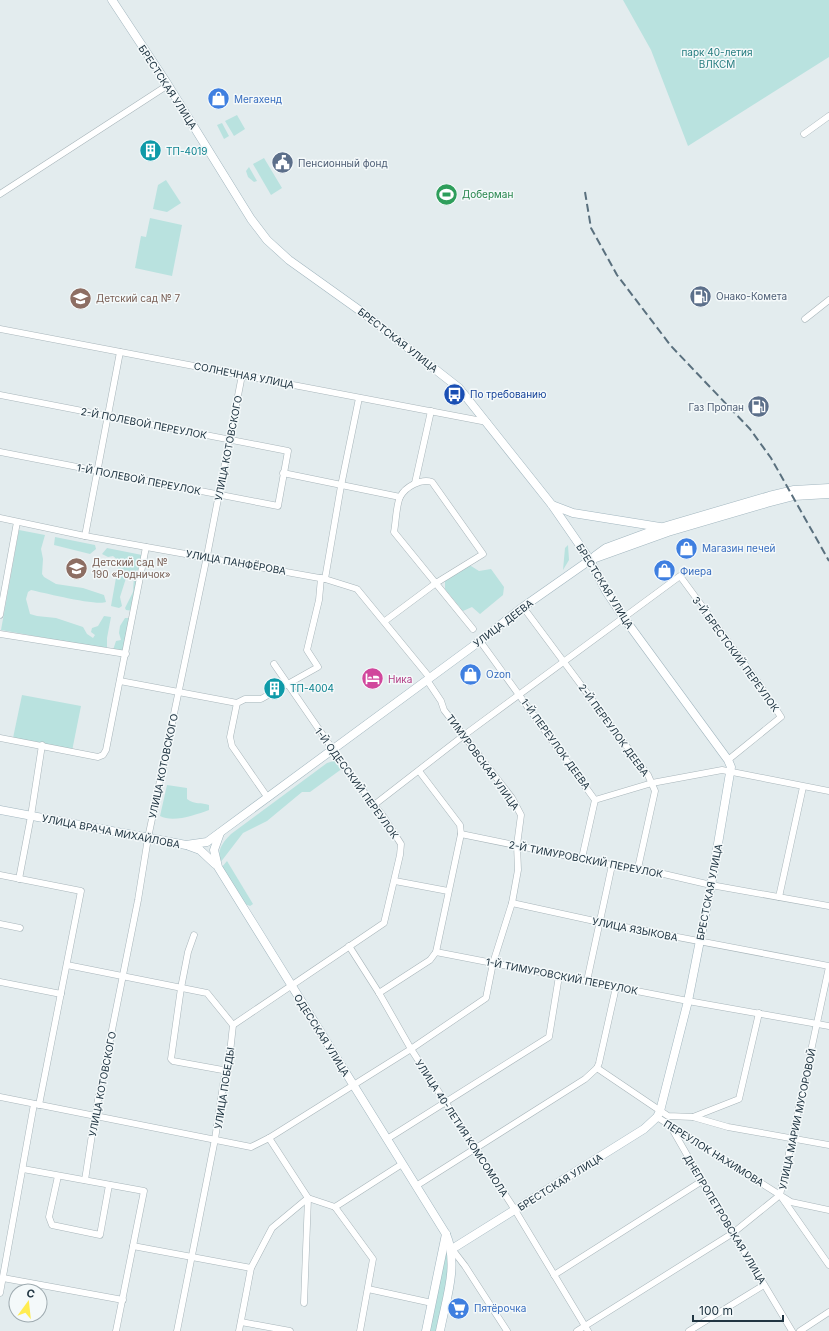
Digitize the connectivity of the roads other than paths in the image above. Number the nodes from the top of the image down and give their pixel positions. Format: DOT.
graph roads {
  1 [pos="112,0"];
  2 [pos="168,85"];
  3 [pos="829,116"];
  4 [pos="804,134"];
  5 [pos="0,194"];
  6 [pos="829,300"];
  7 [pos="805,319"];
  8 [pos="0,329"];
  9 [pos="120,352"];
  10 [pos="242,375"];
  11 [pos="0,395"];
  12 [pos="359,398"];
  13 [pos="431,411"];
  14 [pos="109,416"];
  15 [pos="487,422"];
  16 [pos="230,440"];
  17 [pos="0,452"];
  18 [pos="98,471"];
  19 [pos="284,473"];
  20 [pos="415,483"];
  21 [pos="341,486"];
  22 [pos="828,492"];
  23 [pos="219,495"];
  24 [pos="400,497"];
  25 [pos="552,505"];
  26 [pos="0,518"];
  27 [pos="16,522"];
  28 [pos="661,528"];
  29 [pos="85,536"];
  30 [pos="146,547"];
  31 [pos="207,556"];
  32 [pos="590,560"];
  33 [pos="323,578"];
  34 [pos="436,583"];
  35 [pos="523,607"];
  36 [pos="0,615"];
  37 [pos="624,618"];
  38 [pos="385,621"];
  39 [pos="473,629"];
  40 [pos="0,634"];
  41 [pos="480,641"];
  42 [pos="126,654"];
  43 [pos="564,662"];
  44 [pos="274,664"];
  45 [pos="428,679"];
  46 [pos="120,681"];
  47 [pos="287,686"];
  48 [pos="179,691"];
  49 [pos="520,695"];
  50 [pos="237,702"];
  51 [pos="463,736"];
  52 [pos="0,738"];
  53 [pos="42,745"];
  54 [pos="333,749"];
  55 [pos="728,760"];
  56 [pos="731,770"];
  57 [pos="419,771"];
  58 [pos="652,784"];
  59 [pos="803,787"];
  60 [pos="829,791"];
  61 [pos="268,798"];
  62 [pos="595,800"];
  63 [pos="374,805"];
  64 [pos="0,810"];
  65 [pos="31,816"];
  66 [pos="220,833"];
  67 [pos="461,834"];
  68 [pos="148,838"];
  69 [pos="186,845"];
  70 [pos="517,845"];
  71 [pos="582,858"];
  72 [pos="612,865"];
  73 [pos="218,867"];
  74 [pos="638,868"];
  75 [pos="0,875"];
  76 [pos="19,879"];
  77 [pos="395,881"];
  78 [pos="711,885"];
  79 [pos="448,891"];
  80 [pos="780,897"];
  81 [pos="512,903"];
  82 [pos="829,906"];
  83 [pos="599,922"];
  84 [pos="0,924"];
  85 [pos="20,928"];
  86 [pos="194,935"];
  87 [pos="700,942"];
  88 [pos="349,946"];
  89 [pos="436,952"];
  90 [pos="493,963"];
  91 [pos="66,965"];
  92 [pos="829,967"];
  93 [pos="123,976"];
  94 [pos="559,976"];
  95 [pos="588,981"];
  96 [pos="0,982"];
  97 [pos="291,985"];
  98 [pos="616,987"];
  99 [pos="181,988"];
  100 [pos="379,993"];
  101 [pos="61,994"];
  102 [pos="688,1001"];
  103 [pos="758,1013"];
  104 [pos="817,1023"];
  105 [pos="233,1026"];
  106 [pos="829,1026"];
  107 [pos="411,1049"];
  108 [pos="597,1068"];
  109 [pos="228,1072"];
  110 [pos="354,1085"];
  111 [pos="0,1097"];
  112 [pos="446,1102"];
  113 [pos="36,1104"];
  114 [pos="658,1114"];
  115 [pos="95,1116"];
  116 [pos="693,1117"];
  117 [pos="671,1126"];
  118 [pos="269,1138"];
  119 [pos="215,1139"];
  120 [pos="387,1139"];
  121 [pos="792,1139"];
  122 [pos="829,1144"];
  123 [pos="476,1149"];
  124 [pos="402,1164"];
  125 [pos="23,1169"];
  126 [pos="58,1176"];
  127 [pos="85,1180"];
  128 [pos="702,1181"];
  129 [pos="109,1185"];
  130 [pos="416,1186"];
  131 [pos="780,1195"];
  132 [pos="308,1198"];
  133 [pos="335,1206"];
  134 [pos="515,1210"];
  135 [pos="829,1210"];
  136 [pos="733,1233"];
  137 [pos="446,1234"];
  138 [pos="133,1246"];
  139 [pos="452,1249"];
  140 [pos="191,1257"];
  141 [pos="829,1265"];
  142 [pos="251,1268"];
  143 [pos="554,1275"];
  144 [pos="3,1278"];
  145 [pos="764,1285"];
  146 [pos="368,1289"];
  147 [pos="0,1293"];
  148 [pos="123,1300"];
  149 [pos="304,1303"];
  150 [pos="432,1303"];
  151 [pos="829,1312"];
  152 [pos="241,1322"];
  153 [pos="586,1329"];
  154 [pos="116,1331"];
  155 [pos="177,1331"];
  156 [pos="239,1331"];
  157 [pos="290,1331"];
  158 [pos="360,1331"];
  159 [pos="426,1331"];
  160 [pos="440,1331"];
  161 [pos="507,1331"];
  162 [pos="577,1331"];
  163 [pos="689,1331"];
  164 [pos="792,1331"];
  165 [pos="800,1331"];
  1 -- 2 [label="main road, БРЕСТСКАЯ УЛИЦА"];
  2 -- 5 [label="street"];
  2 -- 15 [label="main road, БРЕСТСКАЯ УЛИЦА"];
  3 -- 4 [label="street"];
  6 -- 7 [label="street"];
  8 -- 9 [label="street, СОЛНЕЧНАЯ УЛИЦА"];
  9 -- 10 [label="street, СОЛНЕЧНАЯ УЛИЦА"];
  9 -- 14 [label="street"];
  10 -- 12 [label="street, СОЛНЕЧНАЯ УЛИЦА"];
  10 -- 16 [label="street, УЛИЦА КОТОВСКОГО"];
  11 -- 14 [label="street, 2-Й ПОЛЕВОЙ ПЕРЕУЛОК"];
  12 -- 13 [label="street, СОЛНЕЧНАЯ УЛИЦА"];
  12 -- 21 [label="street"];
  13 -- 15 [label="street, СОЛНЕЧНАЯ УЛИЦА"];
  13 -- 20 [label="street"];
  14 -- 16 [label="street, 2-Й ПОЛЕВОЙ ПЕРЕУЛОК"];
  14 -- 18 [label="street"];
  15 -- 25 [label="main road, БРЕСТСКАЯ УЛИЦА"];
  16 -- 19 [label="street, 2-Й ПОЛЕВОЙ ПЕРЕУЛОК"];
  16 -- 23 [label="street, УЛИЦА КОТОВСКОГО"];
  17 -- 18 [label="street, 1-Й ПОЛЕВОЙ ПЕРЕУЛОК"];
  18 -- 23 [label="street, 1-Й ПОЛЕВОЙ ПЕРЕУЛОК"];
  18 -- 29 [label="street"];
  19 -- 21 [label="street"];
  19 -- 23 [label="street, 1-Й ПОЛЕВОЙ ПЕРЕУЛОК"];
  20 -- 24 [label="street"];
  20 -- 34 [label="street"];
  21 -- 24 [label="street"];
  21 -- 33 [label="street"];
  22 -- 28 [label="main road"];
  22 -- 32 [label="main road, УЛИЦА ДЕЕВА"];
  23 -- 31 [label="street, УЛИЦА КОТОВСКОГО"];
  24 -- 34 [label="street"];
  25 -- 28 [label="main road"];
  25 -- 32 [label="main road, БРЕСТСКАЯ УЛИЦА"];
  26 -- 27 [label="street, УЛИЦА ПАНФЁРОВА"];
  27 -- 29 [label="street, УЛИЦА ПАНФЁРОВА"];
  27 -- 36 [label="street"];
  28 -- 32 [label="main road"];
  29 -- 30 [label="street, УЛИЦА ПАНФЁРОВА"];
  30 -- 31 [label="street, УЛИЦА ПАНФЁРОВА"];
  30 -- 42 [label="street"];
  31 -- 33 [label="street, УЛИЦА ПАНФЁРОВА"];
  31 -- 48 [label="street, УЛИЦА КОТОВСКОГО"];
  32 -- 35 [label="main road, УЛИЦА ДЕЕВА"];
  32 -- 37 [label="main road, БРЕСТСКАЯ УЛИЦА"];
  33 -- 38 [label="street, УЛИЦА ПАНФЁРОВА"];
  33 -- 47 [label="street"];
  34 -- 38 [label="street"];
  34 -- 39 [label="street"];
  35 -- 41 [label="main road, УЛИЦА ДЕЕВА"];
  35 -- 43 [label="street, 2-Й ПЕРЕУЛОК ДЕЕВА"];
  37 -- 43 [label="street"];
  37 -- 55 [label="main road, БРЕСТСКАЯ УЛИЦА"];
  37 -- 55 [label="street, 3-Й БРЕСТСКИЙ ПЕРЕУЛОК"];
  38 -- 45 [label="street, УЛИЦА ПАНФЁРОВА"];
  40 -- 42 [label="street"];
  41 -- 45 [label="main road, УЛИЦА ДЕЕВА"];
  41 -- 49 [label="street, 1-Й ПЕРЕУЛОК ДЕЕВА"];
  42 -- 46 [label="street"];
  43 -- 49 [label="street"];
  43 -- 58 [label="street, 2-Й ПЕРЕУЛОК ДЕЕВА"];
  44 -- 47 [label="street, 1-Й ОДЕССКИЙ ПЕРЕУЛОК"];
  45 -- 51 [label="street, ТИМУРОВСКАЯ УЛИЦА"];
  45 -- 54 [label="main road, УЛИЦА ДЕЕВА"];
  46 -- 48 [label="street"];
  46 -- 53 [label="street"];
  47 -- 50 [label="street"];
  47 -- 54 [label="street, 1-Й ОДЕССКИЙ ПЕРЕУЛОК"];
  48 -- 50 [label="street"];
  48 -- 68 [label="street, УЛИЦА КОТОВСКОГО"];
  49 -- 51 [label="street"];
  49 -- 62 [label="street, 1-Й ПЕРЕУЛОК ДЕЕВА"];
  50 -- 61 [label="street"];
  51 -- 57 [label="street"];
  51 -- 70 [label="street, ТИМУРОВСКАЯ УЛИЦА"];
  52 -- 53 [label="street"];
  53 -- 65 [label="street"];
  54 -- 61 [label="main road, УЛИЦА ДЕЕВА"];
  54 -- 63 [label="street, 1-Й ОДЕССКИЙ ПЕРЕУЛОК"];
  55 -- 56 [label="main road, БРЕСТСКАЯ УЛИЦА"];
  56 -- 58 [label="street"];
  56 -- 59 [label="street"];
  56 -- 78 [label="main road, БРЕСТСКАЯ УЛИЦА"];
  57 -- 63 [label="street"];
  57 -- 67 [label="street"];
  58 -- 62 [label="street"];
  58 -- 74 [label="street, 2-Й ПЕРЕУЛОК ДЕЕВА"];
  59 -- 60 [label="street"];
  59 -- 80 [label="street"];
  61 -- 66 [label="main road, УЛИЦА ДЕЕВА"];
  62 -- 71 [label="street, 1-Й ПЕРЕУЛОК ДЕЕВА"];
  63 -- 77 [label="street, 1-Й ОДЕССКИЙ ПЕРЕУЛОК"];
  64 -- 65 [label="main road, УЛИЦА ВРАЧА МИХАЙЛОВА"];
  65 -- 68 [label="main road, УЛИЦА ВРАЧА МИХАЙЛОВА"];
  65 -- 76 [label="street"];
  66 -- 69 [label="main road, УЛИЦА ВРАЧА МИХАЙЛОВА"];
  66 -- 73 [label="main road, ОДЕССКАЯ УЛИЦА"];
  67 -- 70 [label="street, 2-Й ТИМУРОВСКИЙ ПЕРЕУЛОК"];
  67 -- 79 [label="street"];
  68 -- 69 [label="main road, УЛИЦА ВРАЧА МИХАЙЛОВА"];
  68 -- 93 [label="street, УЛИЦА КОТОВСКОГО"];
  69 -- 73 [label="main road"];
  70 -- 71 [label="street, 2-Й ТИМУРОВСКИЙ ПЕРЕУЛОК"];
  70 -- 81 [label="street, ТИМУРОВСКАЯ УЛИЦА"];
  71 -- 72 [label="street, 2-Й ТИМУРОВСКИЙ ПЕРЕУЛОК"];
  72 -- 74 [label="street, 2-Й ТИМУРОВСКИЙ ПЕРЕУЛОК"];
  72 -- 83 [label="street"];
  73 -- 97 [label="main road, ОДЕССКАЯ УЛИЦА"];
  74 -- 78 [label="street, 2-Й ТИМУРОВСКИЙ ПЕРЕУЛОК"];
  75 -- 76 [label="street"];
  76 -- 91 [label="street"];
  77 -- 79 [label="street"];
  77 -- 88 [label="street, 1-Й ОДЕССКИЙ ПЕРЕУЛОК"];
  78 -- 80 [label="street, 2-Й ТИМУРОВСКИЙ ПЕРЕУЛОК"];
  78 -- 87 [label="main road, БРЕСТСКАЯ УЛИЦА"];
  79 -- 89 [label="street"];
  80 -- 82 [label="street, 2-Й ТИМУРОВСКИЙ ПЕРЕУЛОК"];
  81 -- 83 [label="street, УЛИЦА ЯЗЫКОВА"];
  81 -- 90 [label="street, ТИМУРОВСКАЯ УЛИЦА"];
  83 -- 87 [label="street, УЛИЦА ЯЗЫКОВА"];
  83 -- 95 [label="street"];
  84 -- 85 [label="street"];
  86 -- 99 [label="street"];
  87 -- 92 [label="street, УЛИЦА ЯЗЫКОВА"];
  87 -- 102 [label="main road, БРЕСТСКАЯ УЛИЦА"];
  88 -- 97 [label="street, 1-Й ОДЕССКИЙ ПЕРЕУЛОК"];
  88 -- 100 [label="street, УЛИЦА 40-ЛЕТИЯ КОМСОМОЛА"];
  89 -- 90 [label="street, 1-Й ТИМУРОВСКИЙ ПЕРЕУЛОК"];
  89 -- 100 [label="street"];
  90 -- 94 [label="street, 1-Й ТИМУРОВСКИЙ ПЕРЕУЛОК"];
  90 -- 107 [label="street, ТИМУРОВСКАЯ УЛИЦА"];
  91 -- 93 [label="street"];
  91 -- 101 [label="street"];
  92 -- 104 [label="street, УЛИЦА МАРИИ МУСОРОВОЙ"];
  93 -- 99 [label="street"];
  93 -- 115 [label="street, УЛИЦА КОТОВСКОГО"];
  94 -- 95 [label="street, 1-Й ТИМУРОВСКИЙ ПЕРЕУЛОК"];
  94 -- 112 [label="street"];
  95 -- 98 [label="street, 1-Й ТИМУРОВСКИЙ ПЕРЕУЛОК"];
  96 -- 101 [label="street"];
  97 -- 105 [label="street, 1-Й ОДЕССКИЙ ПЕРЕУЛОК"];
  97 -- 110 [label="main road, ОДЕССКАЯ УЛИЦА"];
  98 -- 102 [label="street, 1-Й ТИМУРОВСКИЙ ПЕРЕУЛОК"];
  98 -- 108 [label="street"];
  99 -- 105 [label="street"];
  99 -- 109 [label="street"];
  100 -- 107 [label="street, УЛИЦА 40-ЛЕТИЯ КОМСОМОЛА"];
  101 -- 113 [label="street"];
  102 -- 103 [label="street, 1-Й ТИМУРОВСКИЙ ПЕРЕУЛОК"];
  102 -- 114 [label="main road, БРЕСТСКАЯ УЛИЦА"];
  103 -- 104 [label="street, 1-Й ТИМУРОВСКИЙ ПЕРЕУЛОК"];
  103 -- 116 [label="street"];
  104 -- 106 [label="street, 1-Й ТИМУРОВСКИЙ ПЕРЕУЛОК"];
  104 -- 121 [label="street, УЛИЦА МАРИИ МУСОРОВОЙ"];
  105 -- 109 [label="street, УЛИЦА ПОБЕДЫ"];
  107 -- 110 [label="street, ТИМУРОВСКАЯ УЛИЦА"];
  107 -- 112 [label="street, УЛИЦА 40-ЛЕТИЯ КОМСОМОЛА"];
  108 -- 114 [label="street, ПЕРЕУЛОК НАХИМОВА"];
  108 -- 123 [label="street"];
  109 -- 119 [label="street, УЛИЦА ПОБЕДЫ"];
  110 -- 118 [label="street, ТИМУРОВСКАЯ УЛИЦА"];
  110 -- 120 [label="main road, ОДЕССКАЯ УЛИЦА"];
  111 -- 113 [label="street"];
  112 -- 120 [label="street"];
  112 -- 123 [label="street, УЛИЦА 40-ЛЕТИЯ КОМСОМОЛА"];
  113 -- 115 [label="street"];
  113 -- 125 [label="street"];
  114 -- 116 [label="street"];
  114 -- 117 [label="street, ПЕРЕУЛОК НАХИМОВА"];
  114 -- 134 [label="main road, БРЕСТСКАЯ УЛИЦА"];
  115 -- 119 [label="street"];
  115 -- 127 [label="street, УЛИЦА КОТОВСКОГО"];
  116 -- 121 [label="street"];
  117 -- 128 [label="street, ДНЕПРОПЕТРОВСКАЯ УЛИЦА"];
  117 -- 131 [label="street, ПЕРЕУЛОК НАХИМОВА"];
  118 -- 119 [label="street, ТИМУРОВСКАЯ УЛИЦА"];
  118 -- 132 [label="street"];
  119 -- 140 [label="street, УЛИЦА ПОБЕДЫ"];
  120 -- 124 [label="main road, ОДЕССКАЯ УЛИЦА"];
  121 -- 122 [label="street"];
  121 -- 131 [label="street, УЛИЦА МАРИИ МУСОРОВОЙ"];
  123 -- 130 [label="street"];
  123 -- 134 [label="street, УЛИЦА 40-ЛЕТИЯ КОМСОМОЛА"];
  124 -- 130 [label="main road, ОДЕССКАЯ УЛИЦА"];
  124 -- 133 [label="street"];
  125 -- 126 [label="street"];
  125 -- 144 [label="street"];
  126 -- 127 [label="street"];
  126 -- 129 [label="street"];
  127 -- 129 [label="street"];
  128 -- 136 [label="street, ДНЕПРОПЕТРОВСКАЯ УЛИЦА"];
  128 -- 143 [label="street"];
  129 -- 138 [label="street"];
  130 -- 137 [label="main road, ОДЕССКАЯ УЛИЦА"];
  131 -- 135 [label="street"];
  131 -- 136 [label="street, УЛИЦА МАРИИ МУСОРОВОЙ"];
  131 -- 141 [label="street, ПЕРЕУЛОК НАХИМОВА"];
  132 -- 133 [label="street"];
  132 -- 142 [label="street"];
  132 -- 149 [label="street"];
  133 -- 146 [label="street"];
  134 -- 139 [label="main road, БРЕСТСКАЯ УЛИЦА"];
  134 -- 143 [label="street, УЛИЦА 40-ЛЕТИЯ КОМСОМОЛА"];
  136 -- 145 [label="street, ДНЕПРОПЕТРОВСКАЯ УЛИЦА"];
  136 -- 153 [label="street, УЛИЦА МАРИИ МУСОРОВОЙ"];
  137 -- 139 [label="main road, ОДЕССКАЯ УЛИЦА"];
  137 -- 150 [label="main road"];
  138 -- 140 [label="street"];
  138 -- 148 [label="street"];
  139 -- 160 [label="main road"];
  139 -- 161 [label="street"];
  140 -- 142 [label="street"];
  140 -- 155 [label="street, УЛИЦА ПОБЕДЫ"];
  142 -- 152 [label="street"];
  143 -- 153 [label="street, УЛИЦА 40-ЛЕТИЯ КОМСОМОЛА"];
  144 -- 147 [label="street"];
  144 -- 148 [label="street"];
  145 -- 163 [label="street"];
  145 -- 164 [label="street, ДНЕПРОПЕТРОВСКАЯ УЛИЦА"];
  146 -- 150 [label="street"];
  146 -- 158 [label="street"];
  148 -- 154 [label="street"];
  150 -- 159 [label="main road"];
  151 -- 165 [label="street"];
  152 -- 156 [label="street"];
  152 -- 157 [label="street"];
  153 -- 162 [label="street, УЛИЦА МАРИИ МУСОРОВОЙ"];
}
